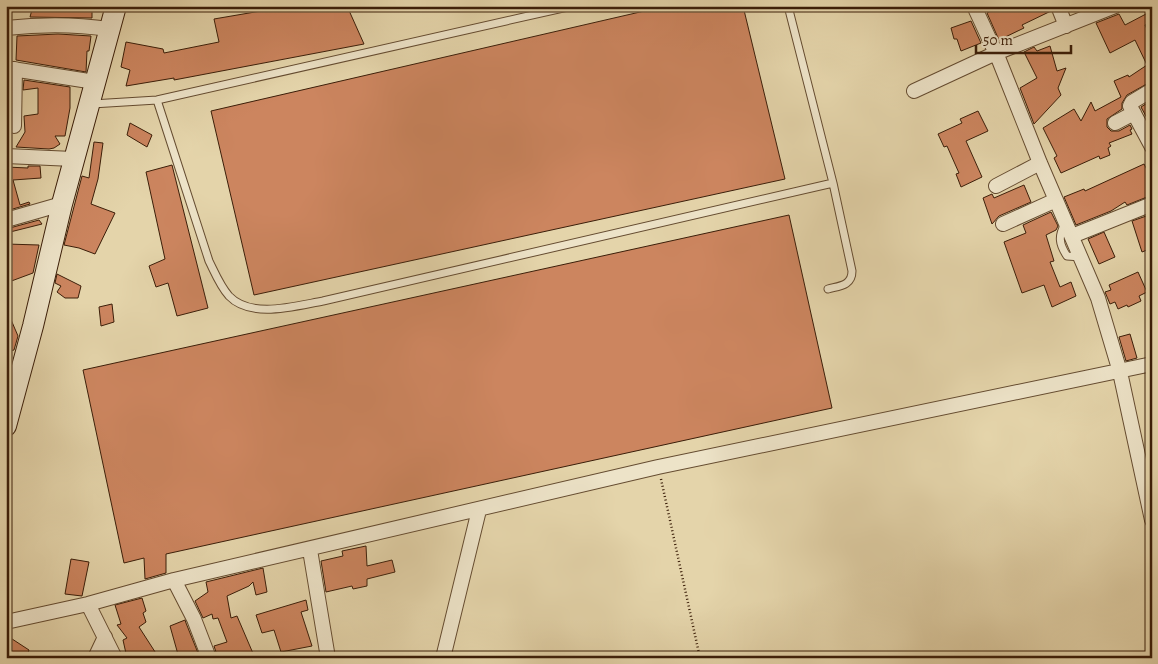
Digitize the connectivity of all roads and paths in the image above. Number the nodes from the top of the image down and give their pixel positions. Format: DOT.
graph roads {
  1 [pos="116,6"];
  2 [pos="572,6"];
  3 [pos="788,6"];
  4 [pos="974,6"];
  5 [pos="1058,6"];
  6 [pos="1115,6"];
  7 [pos="1066,26"];
  8 [pos="6,28"];
  9 [pos="109,29"];
  10 [pos="996,53"];
  11 [pos="11,69"];
  12 [pos="96,82"];
  13 [pos="1152,90"];
  14 [pos="914,91"];
  15 [pos="157,100"];
  16 [pos="90,104"];
  17 [pos="1134,113"];
  18 [pos="1115,122"];
  19 [pos="14,126"];
  20 [pos="1152,147"];
  21 [pos="6,156"];
  22 [pos="73,159"];
  23 [pos="1040,163"];
  24 [pos="833,183"];
  25 [pos="996,186"];
  26 [pos="1056,200"];
  27 [pos="62,204"];
  28 [pos="1152,204"];
  29 [pos="6,220"];
  30 [pos="1003,224"];
  31 [pos="1069,230"];
  32 [pos="828,289"];
  33 [pos="1152,364"];
  34 [pos="1120,372"];
  35 [pos="6,426"];
  36 [pos="658,467"];
  37 [pos="1147,472"];
  38 [pos="479,510"];
  39 [pos="1152,520"];
  40 [pos="310,550"];
  41 [pos="174,580"];
  42 [pos="88,604"];
  43 [pos="6,622"];
  44 [pos="105,637"];
  45 [pos="95,658"];
  46 [pos="115,658"];
  47 [pos="209,658"];
  48 [pos="328,658"];
  49 [pos="442,658"];
  50 [pos="700,658"];
  1 -- 9 [label="main road"];
  2 -- 15 [label="lane"];
  3 -- 24 [label="lane"];
  4 -- 10 [label="street"];
  5 -- 7 [label="street"];
  6 -- 7 [label="street"];
  7 -- 10 [label="street"];
  8 -- 9 [label="street"];
  9 -- 12 [label="main road"];
  10 -- 14 [label="street"];
  10 -- 23 [label="street"];
  11 -- 12 [label="street"];
  11 -- 19 [label="street"];
  12 -- 16 [label="main road"];
  13 -- 17 [label="street"];
  15 -- 16 [label="lane"];
  15 -- 24 [label="lane"];
  16 -- 22 [label="main road"];
  17 -- 18 [label="street"];
  17 -- 20 [label="street"];
  21 -- 22 [label="street"];
  22 -- 27 [label="main road"];
  23 -- 25 [label="street"];
  23 -- 26 [label="street"];
  24 -- 32 [label="lane"];
  26 -- 30 [label="street"];
  26 -- 31 [label="street"];
  27 -- 29 [label="street"];
  27 -- 35 [label="main road"];
  28 -- 31 [label="street"];
  31 -- 34 [label="street"];
  33 -- 34 [label="street"];
  34 -- 36 [label="street"];
  34 -- 37 [label="street"];
  36 -- 38 [label="street"];
  36 -- 50 [label="path"];
  37 -- 39 [label="street"];
  38 -- 40 [label="street"];
  38 -- 49 [label="street"];
  40 -- 41 [label="street"];
  40 -- 48 [label="street"];
  41 -- 42 [label="street"];
  41 -- 47 [label="street"];
  42 -- 43 [label="street"];
  42 -- 44 [label="street"];
  44 -- 45 [label="street"];
  44 -- 46 [label="street"];
}
